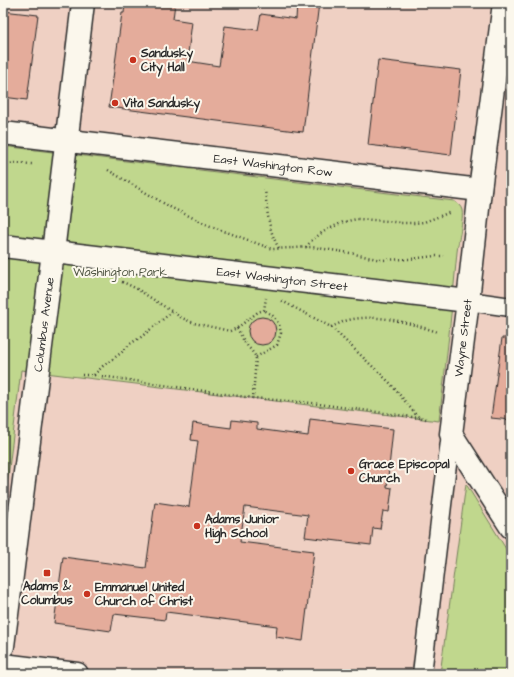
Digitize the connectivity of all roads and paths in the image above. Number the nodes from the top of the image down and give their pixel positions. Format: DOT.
graph roads {
  1 [pos="83,3"];
  2 [pos="504,3"];
  3 [pos="3,133"];
  4 [pos="66,141"];
  5 [pos="32,164"];
  6 [pos="3,165"];
  7 [pos="108,170"];
  8 [pos="265,189"];
  9 [pos="480,190"];
  10 [pos="451,212"];
  11 [pos="3,246"];
  12 [pos="306,247"];
  13 [pos="279,249"];
  14 [pos="53,252"];
  15 [pos="444,256"];
  16 [pos="118,281"];
  17 [pos="266,296"];
  18 [pos="280,300"];
  19 [pos="468,301"];
  20 [pos="511,307"];
  21 [pos="264,310"];
  22 [pos="172,312"];
  23 [pos="331,327"];
  24 [pos="237,328"];
  25 [pos="438,332"];
  26 [pos="256,357"];
  27 [pos="82,375"];
  28 [pos="94,375"];
  29 [pos="253,398"];
  30 [pos="451,434"];
  31 [pos="511,527"];
  32 [pos="3,646"];
  33 [pos="3,665"];
  34 [pos="77,674"];
  35 [pos="422,674"];
  1 -- 4 [label="street, Columbus Avenue"];
  2 -- 9 [label="street, Wayne Street"];
  3 -- 4 [label="street, East Washington Row"];
  4 -- 9 [label="street, East Washington Row"];
  4 -- 14 [label="street, Columbus Avenue"];
  5 -- 6 [label="path"];
  7 -- 13 [label="path"];
  8 -- 13 [label="path"];
  9 -- 19 [label="street, Wayne Street"];
  10 -- 12 [label="path"];
  11 -- 14 [label="street, East Washington Street"];
  12 -- 13 [label="path"];
  12 -- 15 [label="path"];
  14 -- 19 [label="street, East Washington Street"];
  14 -- 32 [label="street, Columbus Avenue"];
  16 -- 22 [label="path"];
  17 -- 21 [label="path"];
  18 -- 23 [label="path"];
  19 -- 20 [label="street, East Washington Street"];
  19 -- 30 [label="street, Wayne Street"];
  21 -- 24 [label="path"];
  21 -- 26 [label="path"];
  22 -- 24 [label="path"];
  22 -- 28 [label="path"];
  23 -- 25 [label="path"];
  23 -- 29 [label="path"];
  24 -- 26 [label="path"];
  26 -- 29 [label="path"];
  27 -- 28 [label="path"];
  28 -- 29 [label="path"];
  30 -- 31 [label="street"];
  30 -- 35 [label="street, Wayne Street"];
  33 -- 34 [label="street"];
}
